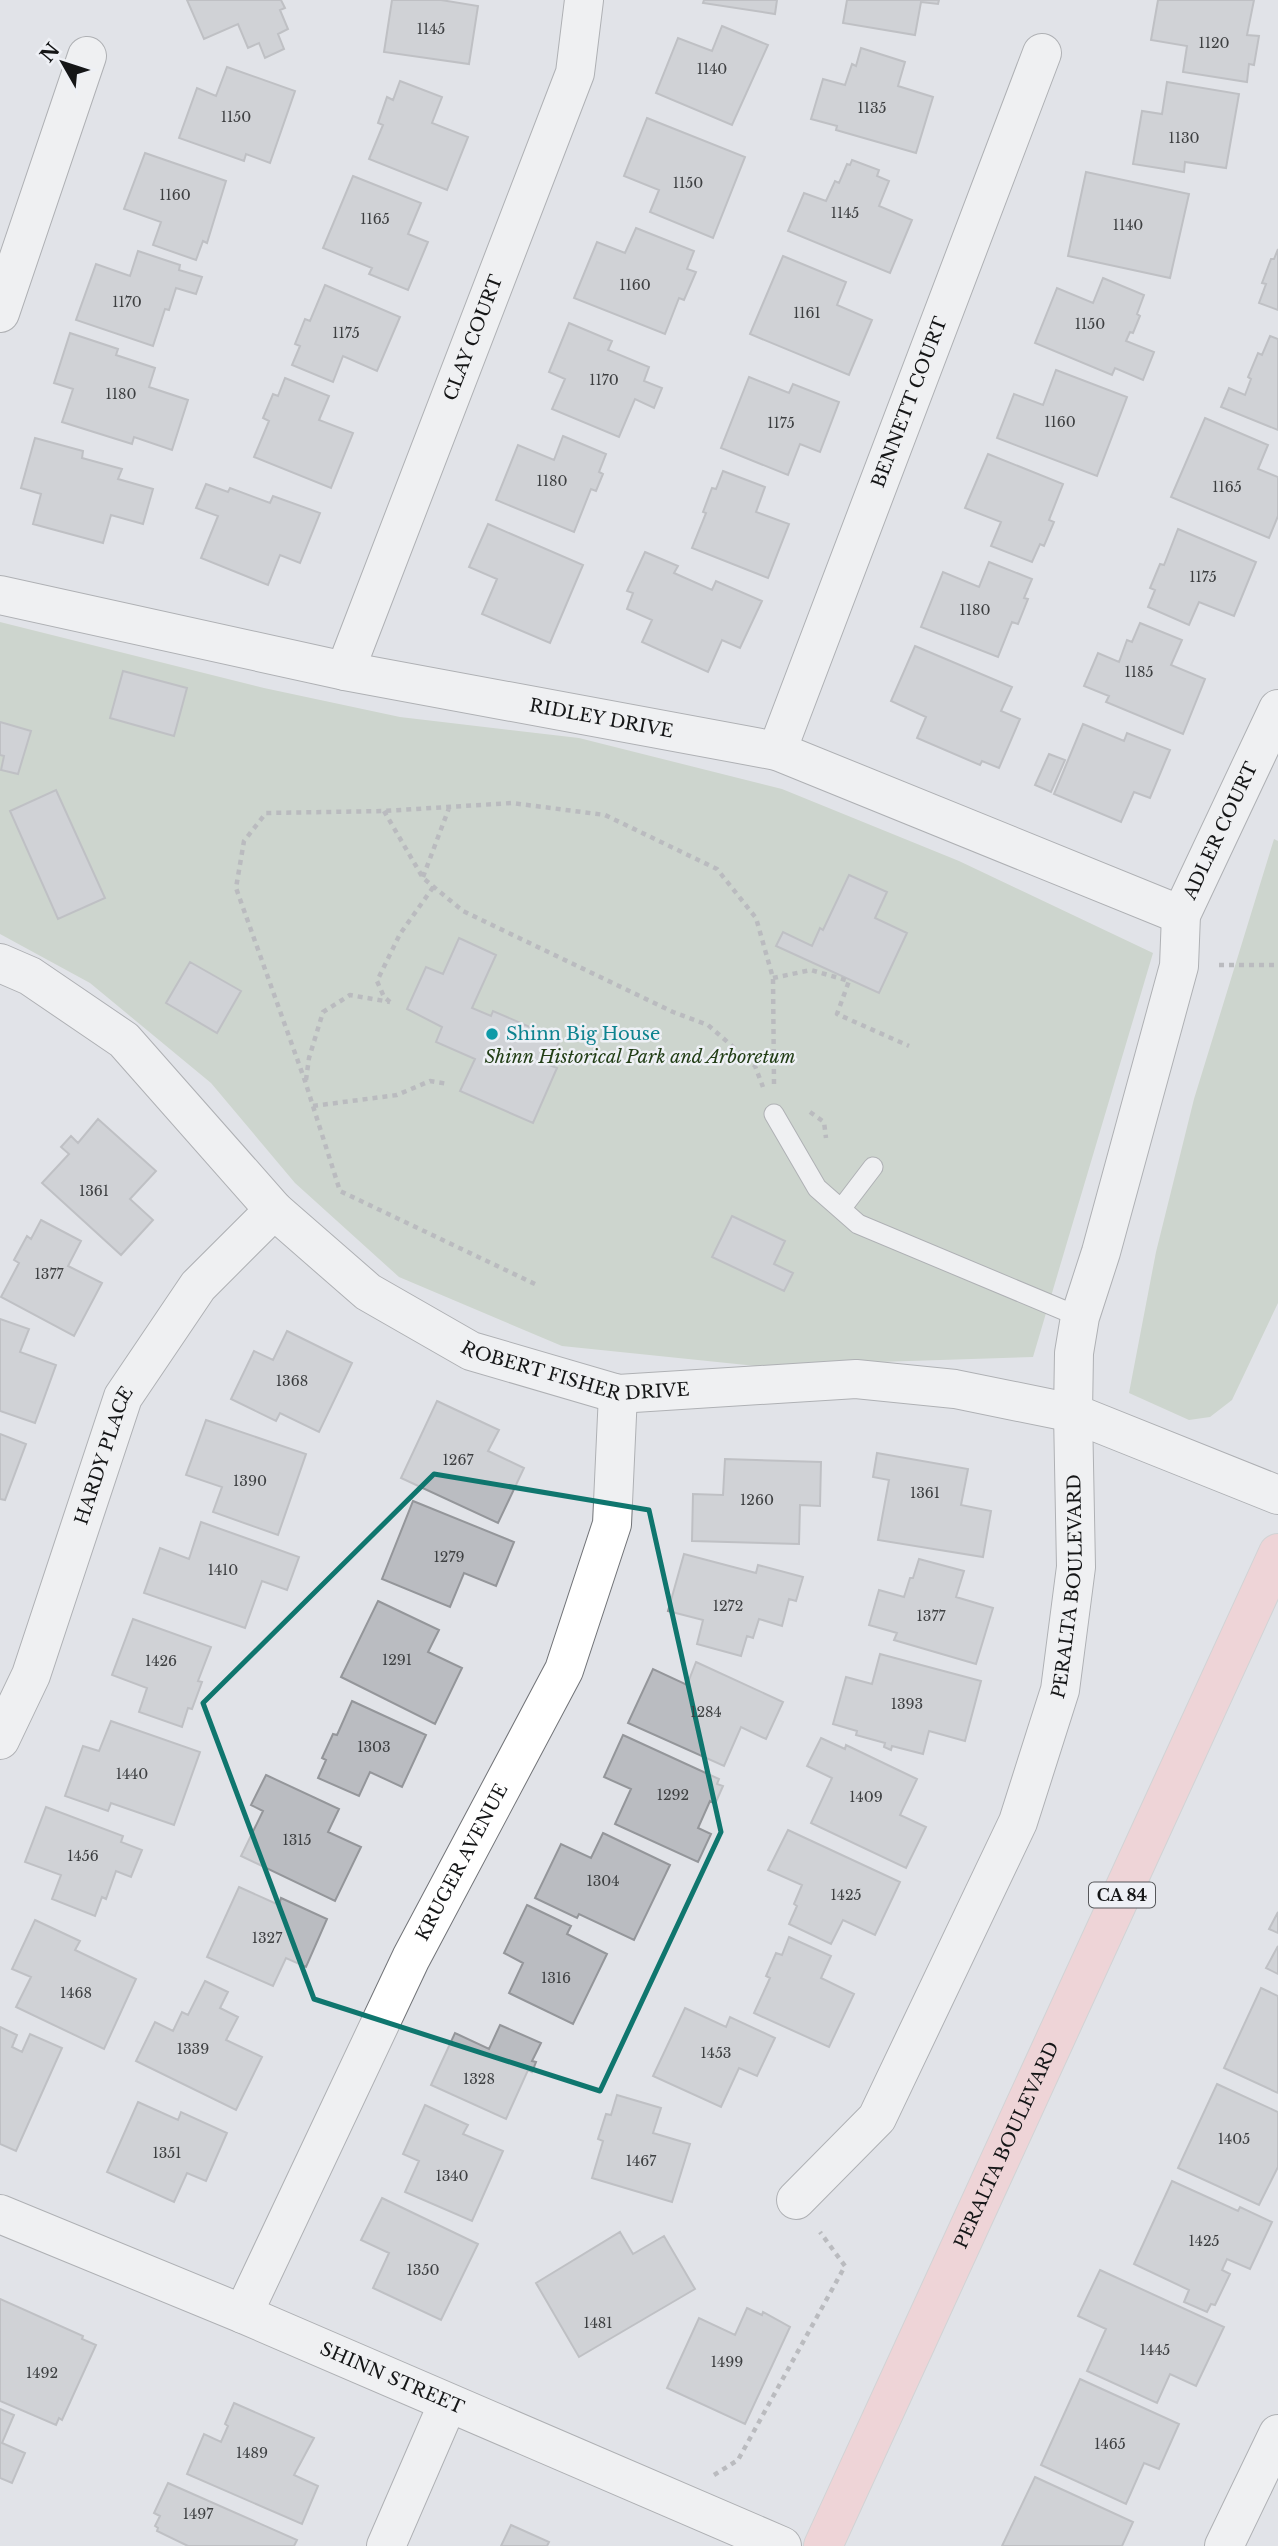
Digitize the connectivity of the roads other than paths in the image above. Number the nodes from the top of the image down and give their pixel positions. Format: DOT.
graph roads {
  1 [pos="584,0"];
  2 [pos="1042,53"];
  3 [pos="87,56"];
  4 [pos="0,313"];
  5 [pos="0,595"];
  6 [pos="345,671"];
  7 [pos="1278,709"];
  8 [pos="777,751"];
  9 [pos="1181,915"];
  10 [pos="0,962"];
  11 [pos="775,1114"];
  12 [pos="873,1167"];
  13 [pos="841,1209"];
  14 [pos="274,1210"];
  15 [pos="1080,1317"];
  16 [pos="618,1394"];
  17 [pos="1073,1413"];
  18 [pos="1278,1495"];
  19 [pos="1278,1553"];
  20 [pos="0,1740"];
  21 [pos="796,2200"];
  22 [pos="0,2214"];
  23 [pos="243,2314"];
  24 [pos="448,2403"];
  25 [pos="1278,2434"];
  26 [pos="386,2546"];
  27 [pos="782,2546"];
  28 [pos="824,2546"];
  29 [pos="1224,2546"];
  1 -- 6 [label="street, CLAY COURT"];
  2 -- 8 [label="street, BENNETT COURT"];
  3 -- 4 [label="street"];
  5 -- 6 [label="street, RIDLEY DRIVE"];
  6 -- 8 [label="street, RIDLEY DRIVE"];
  7 -- 9 [label="street, ADLER COURT"];
  8 -- 9 [label="street, RIDLEY DRIVE"];
  9 -- 15 [label="street, PERALTA BOULEVARD"];
  10 -- 14 [label="street, ROBERT FISHER DRIVE"];
  11 -- 13 [label="lane"];
  12 -- 13 [label="lane"];
  13 -- 15 [label="lane"];
  14 -- 16 [label="street, ROBERT FISHER DRIVE"];
  14 -- 20 [label="street, HARDY PLACE"];
  15 -- 17 [label="street, PERALTA BOULEVARD"];
  16 -- 17 [label="street, ROBERT FISHER DRIVE"];
  16 -- 23 [label="street, KRUGER AVENUE"];
  17 -- 18 [label="street, ROBERT FISHER DRIVE"];
  17 -- 21 [label="street, PERALTA BOULEVARD"];
  19 -- 28 [label="main road, PERALTA BOULEVARD / CA 84"];
  22 -- 23 [label="street, SHINN STREET"];
  23 -- 24 [label="street, SHINN STREET"];
  24 -- 26 [label="street"];
  24 -- 27 [label="street, SHINN STREET"];
  25 -- 29 [label="street"];
}
